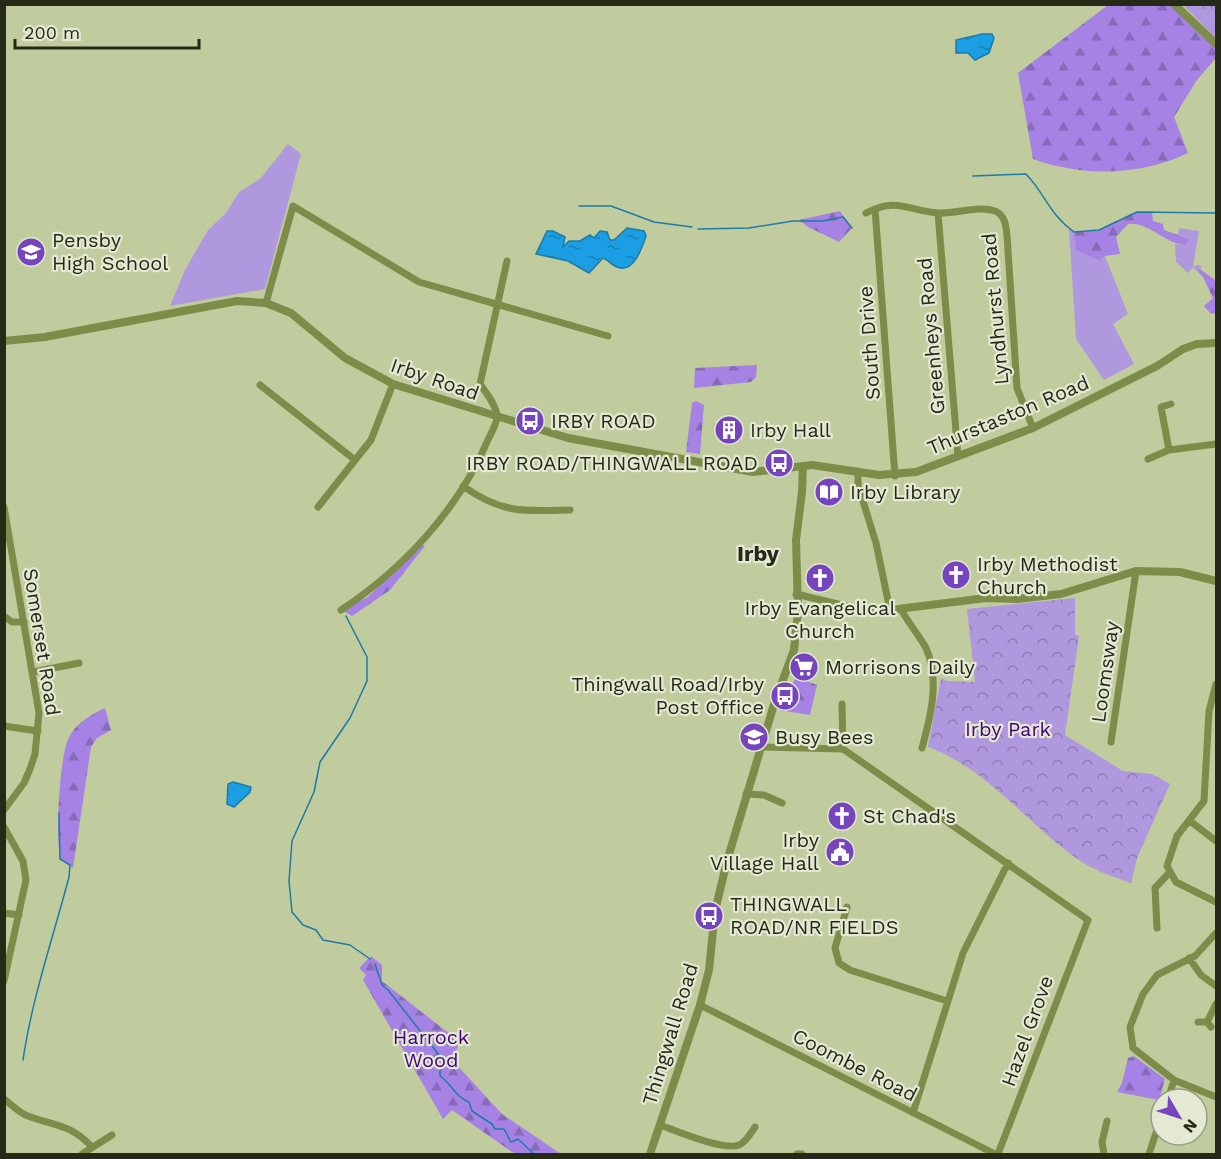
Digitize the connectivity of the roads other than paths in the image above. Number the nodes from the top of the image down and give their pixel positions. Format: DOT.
graph roads {
  1 [pos="1174,4"];
  2 [pos="1216,44"];
  3 [pos="875,209"];
  4 [pos="866,213"];
  5 [pos="938,213"];
  6 [pos="507,261"];
  7 [pos="266,303"];
  8 [pos="497,303"];
  9 [pos="608,336"];
  10 [pos="4,341"];
  11 [pos="1216,343"];
  12 [pos="393,384"];
  13 [pos="260,386"];
  14 [pos="267,392"];
  15 [pos="262,399"];
  16 [pos="1171,404"];
  17 [pos="497,418"];
  18 [pos="1033,428"];
  19 [pos="1216,444"];
  20 [pos="1169,450"];
  21 [pos="958,456"];
  22 [pos="1148,459"];
  23 [pos="355,460"];
  24 [pos="803,466"];
  25 [pos="858,471"];
  26 [pos="895,476"];
  27 [pos="463,486"];
  28 [pos="4,507"];
  29 [pos="318,507"];
  30 [pos="570,510"];
  31 [pos="13,559"];
  32 [pos="4,560"];
  33 [pos="1136,570"];
  34 [pos="1216,580"];
  35 [pos="796,594"];
  36 [pos="341,609"];
  37 [pos="901,609"];
  38 [pos="890,610"];
  39 [pos="4,616"];
  40 [pos="24,622"];
  41 [pos="79,663"];
  42 [pos="33,672"];
  43 [pos="1216,684"];
  44 [pos="842,704"];
  45 [pos="4,726"];
  46 [pos="38,732"];
  47 [pos="1112,742"];
  48 [pos="761,747"];
  49 [pos="922,748"];
  50 [pos="843,749"];
  51 [pos="746,794"];
  52 [pos="782,803"];
  53 [pos="4,810"];
  54 [pos="1190,821"];
  55 [pos="4,827"];
  56 [pos="1216,841"];
  57 [pos="1008,863"];
  58 [pos="1168,873"];
  59 [pos="1216,902"];
  60 [pos="846,907"];
  61 [pos="4,913"];
  62 [pos="19,915"];
  63 [pos="1157,928"];
  64 [pos="1216,933"];
  65 [pos="1189,958"];
  66 [pos="4,981"];
  67 [pos="1216,986"];
  68 [pos="947,1001"];
  69 [pos="1216,1004"];
  70 [pos="700,1005"];
  71 [pos="1198,1022"];
  72 [pos="1174,1080"];
  73 [pos="1172,1087"];
  74 [pos="1216,1097"];
  75 [pos="4,1099"];
  76 [pos="914,1113"];
  77 [pos="1107,1121"];
  78 [pos="660,1125"];
  79 [pos="755,1127"];
  80 [pos="112,1136"];
  81 [pos="92,1147"];
  82 [pos="82,1155"];
  83 [pos="650,1155"];
  84 [pos="996,1155"];
  85 [pos="1104,1155"];
  1 -- 2 [label="street"];
  3 -- 4 [label="street"];
  3 -- 5 [label="street"];
  3 -- 26 [label="street, South Drive"];
  5 -- 18 [label="street, Lyndhurst Road"];
  5 -- 21 [label="street, Greenheys Road"];
  6 -- 8 [label="street"];
  7 -- 8 [label="street"];
  7 -- 10 [label="street, Irby Road"];
  7 -- 12 [label="street, Irby Road"];
  8 -- 9 [label="street"];
  8 -- 17 [label="street"];
  11 -- 18 [label="street, Thurstaston Road"];
  12 -- 17 [label="street, Irby Road"];
  12 -- 23 [label="street"];
  13 -- 14 [label="street"];
  14 -- 15 [label="street"];
  14 -- 23 [label="street"];
  16 -- 20 [label="street"];
  17 -- 24 [label="street, Irby Road"];
  17 -- 27 [label="street"];
  18 -- 21 [label="street, Thurstaston Road"];
  19 -- 20 [label="street"];
  20 -- 22 [label="street"];
  21 -- 26 [label="street, Thurstaston Road"];
  23 -- 29 [label="street"];
  24 -- 25 [label="street, Thurstaston Road"];
  24 -- 35 [label="street, Thingwall Road"];
  25 -- 26 [label="street, Thurstaston Road"];
  25 -- 38 [label="street"];
  27 -- 30 [label="street"];
  27 -- 36 [label="street"];
  28 -- 31 [label="street, Somerset Road"];
  31 -- 32 [label="street"];
  31 -- 40 [label="street, Somerset Road"];
  33 -- 34 [label="street"];
  33 -- 37 [label="street"];
  33 -- 47 [label="street, Loomsway"];
  35 -- 38 [label="street"];
  35 -- 48 [label="street, Thingwall Road"];
  37 -- 38 [label="street"];
  37 -- 49 [label="street"];
  39 -- 40 [label="street"];
  40 -- 42 [label="street, Somerset Road"];
  41 -- 42 [label="street"];
  42 -- 46 [label="street, Somerset Road"];
  43 -- 54 [label="street"];
  44 -- 50 [label="street"];
  45 -- 46 [label="street"];
  46 -- 53 [label="street, Somerset Road"];
  48 -- 50 [label="street"];
  48 -- 51 [label="street, Thingwall Road"];
  50 -- 57 [label="street"];
  51 -- 52 [label="street"];
  51 -- 70 [label="street, Thingwall Road"];
  54 -- 56 [label="street"];
  54 -- 58 [label="street"];
  55 -- 62 [label="street"];
  57 -- 68 [label="street"];
  57 -- 84 [label="street, Hazel Grove"];
  58 -- 59 [label="street"];
  58 -- 63 [label="street"];
  60 -- 68 [label="street"];
  61 -- 62 [label="street"];
  62 -- 66 [label="street"];
  64 -- 65 [label="street"];
  65 -- 67 [label="street"];
  65 -- 72 [label="street"];
  68 -- 76 [label="street"];
  69 -- 71 [label="street"];
  70 -- 76 [label="street, Coombe Road"];
  70 -- 78 [label="street, Thingwall Road"];
  72 -- 73 [label="street"];
  72 -- 74 [label="street"];
  75 -- 81 [label="street"];
  76 -- 84 [label="street, Coombe Road"];
  77 -- 85 [label="street"];
  78 -- 79 [label="street"];
  78 -- 83 [label="street, Thingwall Road"];
  80 -- 81 [label="street"];
  81 -- 82 [label="street"];
}
